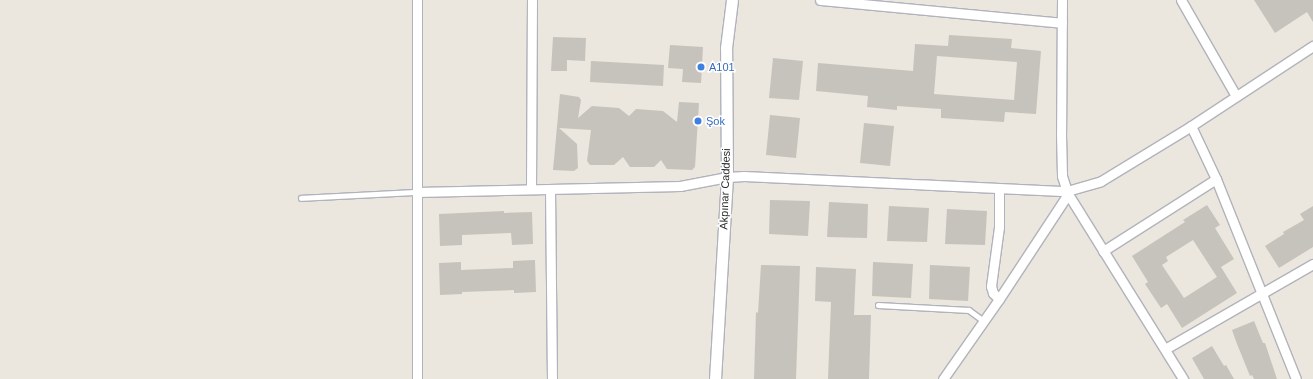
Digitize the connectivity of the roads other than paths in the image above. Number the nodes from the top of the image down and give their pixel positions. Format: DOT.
graph roads {
  1 [pos="417,0"];
  2 [pos="532,0"];
  3 [pos="732,0"];
  4 [pos="820,0"];
  5 [pos="1062,0"];
  6 [pos="1181,0"];
  7 [pos="1062,23"];
  8 [pos="1313,46"];
  9 [pos="1236,96"];
  10 [pos="1191,126"];
  11 [pos="727,177"];
  12 [pos="1216,179"];
  13 [pos="999,188"];
  14 [pos="531,189"];
  15 [pos="550,189"];
  16 [pos="417,192"];
  17 [pos="1067,193"];
  18 [pos="301,198"];
  19 [pos="1103,251"];
  20 [pos="1313,264"];
  21 [pos="1262,294"];
  22 [pos="999,299"];
  23 [pos="878,305"];
  24 [pos="984,321"];
  25 [pos="1165,349"];
  26 [pos="417,379"];
  27 [pos="552,379"];
  28 [pos="715,379"];
  29 [pos="943,379"];
  30 [pos="1183,379"];
  31 [pos="1296,379"];
  1 -- 16 [label="street"];
  2 -- 14 [label="street"];
  3 -- 11 [label="street, Akpınar Caddesi"];
  4 -- 7 [label="street"];
  5 -- 7 [label="street"];
  6 -- 9 [label="street"];
  7 -- 17 [label="street"];
  8 -- 9 [label="street"];
  9 -- 10 [label="street"];
  10 -- 12 [label="street"];
  10 -- 17 [label="street"];
  11 -- 13 [label="street"];
  11 -- 15 [label="street"];
  11 -- 28 [label="street, Akpınar Caddesi"];
  12 -- 19 [label="street"];
  12 -- 21 [label="street"];
  13 -- 17 [label="street"];
  13 -- 22 [label="street"];
  14 -- 15 [label="street"];
  14 -- 16 [label="street"];
  15 -- 27 [label="street"];
  16 -- 18 [label="lane"];
  16 -- 26 [label="street"];
  17 -- 19 [label="street"];
  17 -- 22 [label="street"];
  19 -- 25 [label="street"];
  20 -- 21 [label="street"];
  21 -- 25 [label="street"];
  21 -- 31 [label="street"];
  22 -- 24 [label="street"];
  23 -- 24 [label="lane"];
  24 -- 29 [label="street"];
  25 -- 30 [label="street"];
}
